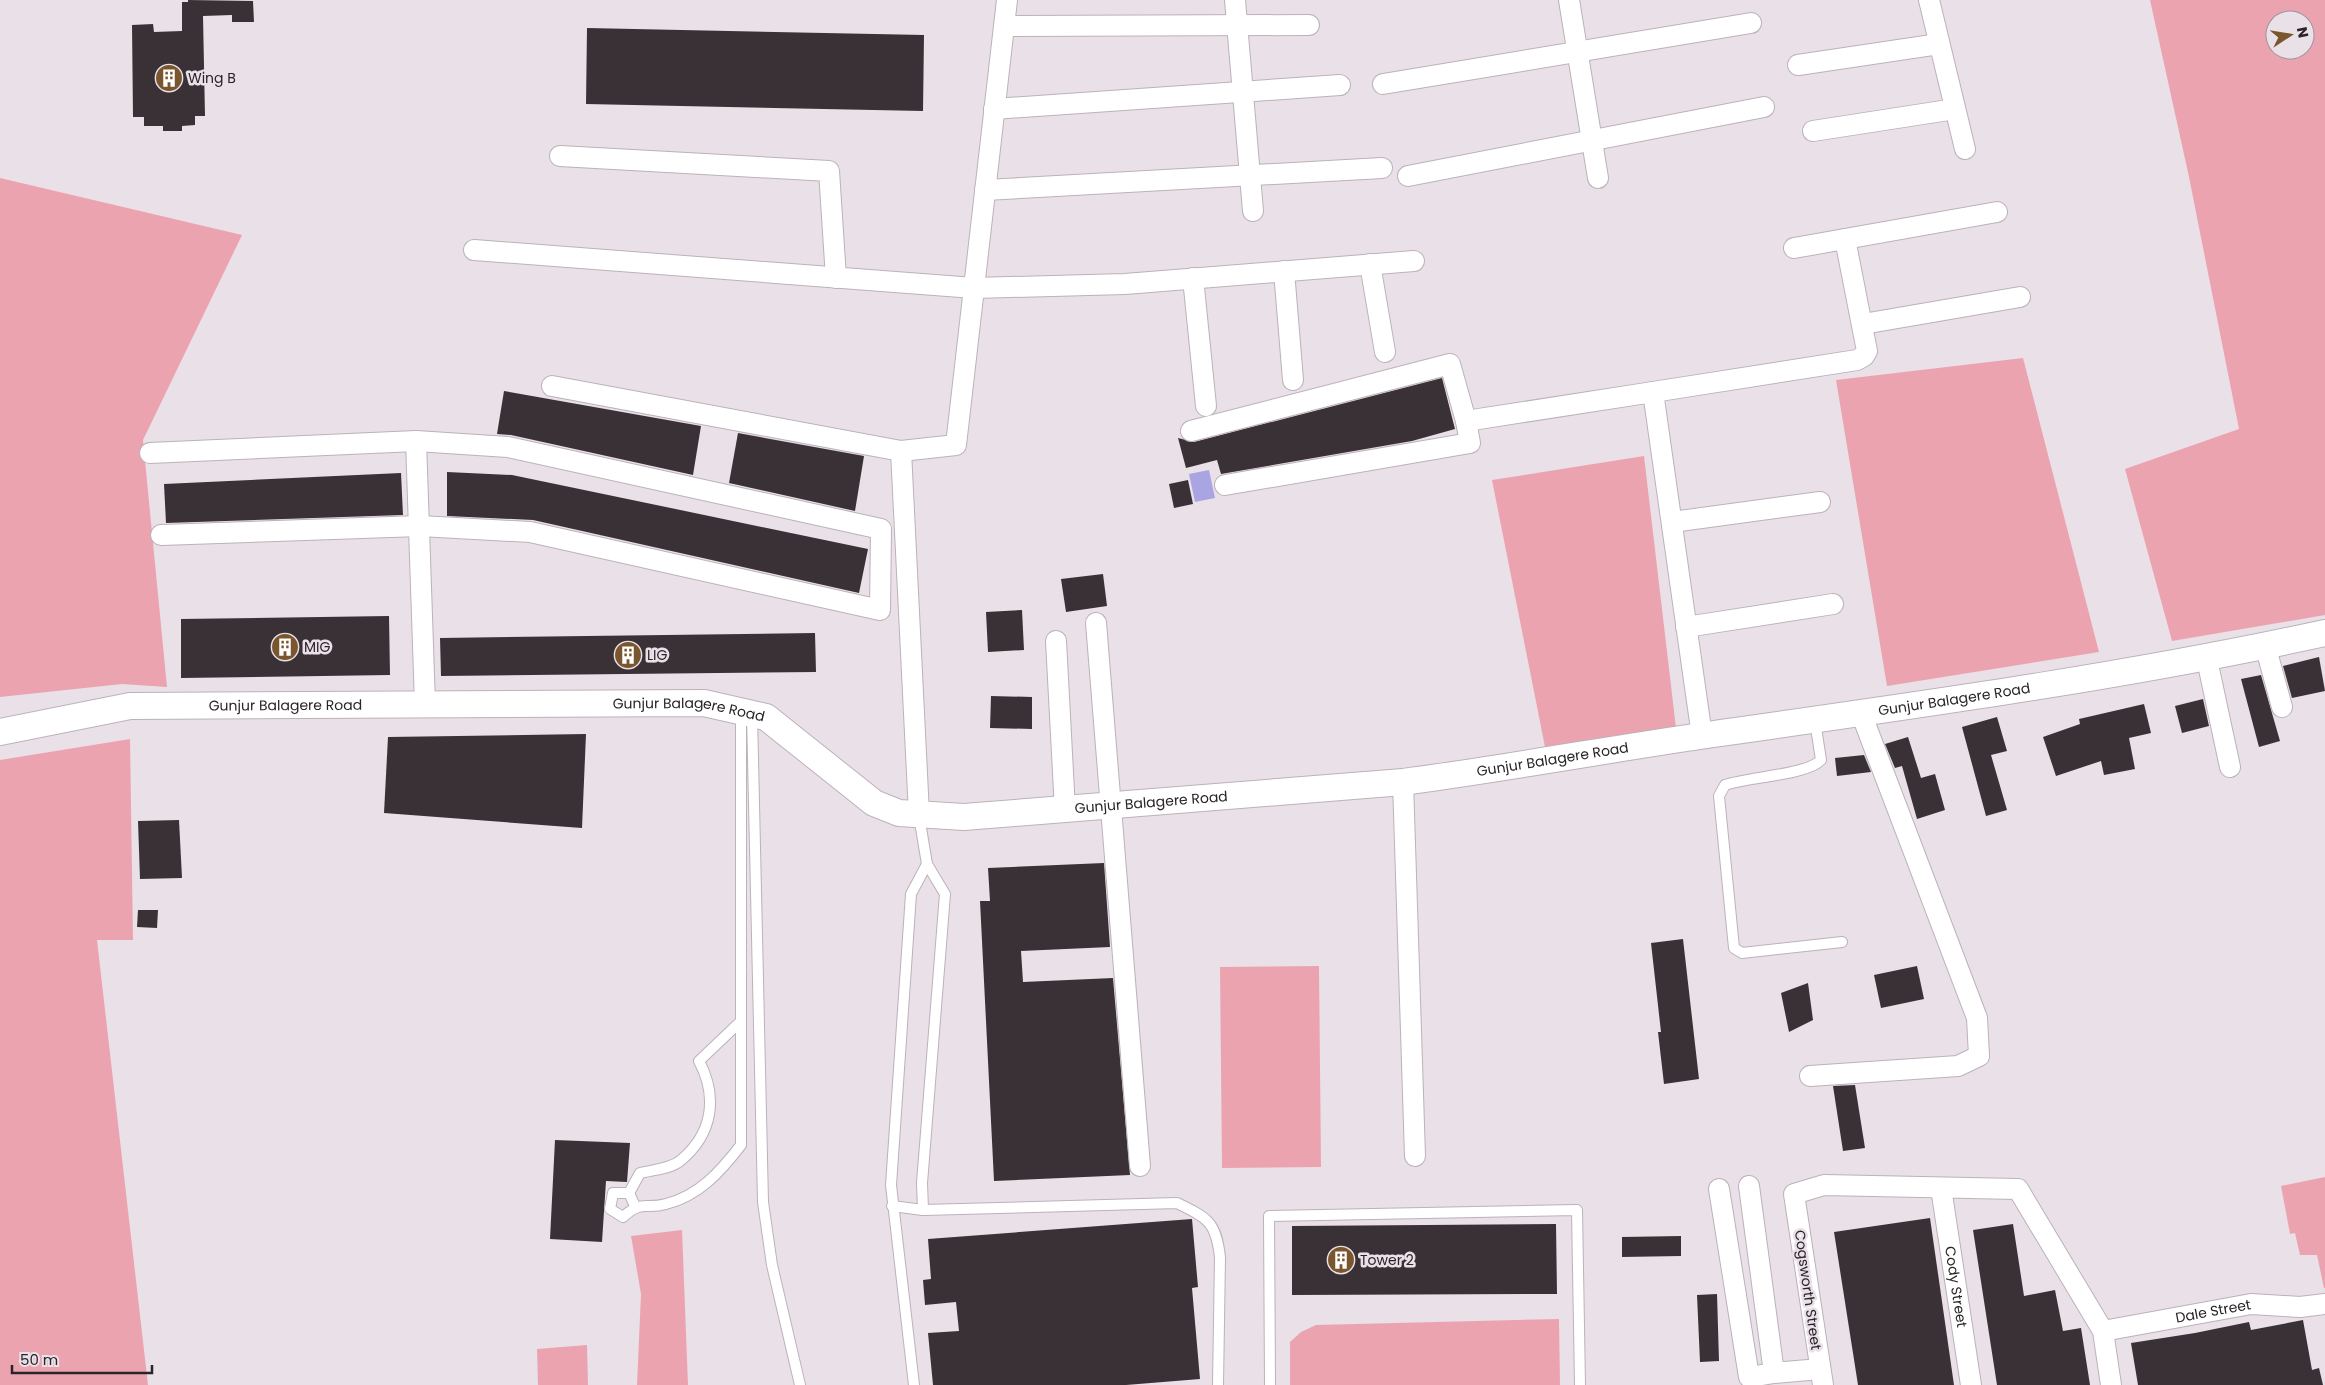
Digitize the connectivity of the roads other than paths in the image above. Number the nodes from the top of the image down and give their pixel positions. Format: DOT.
graph roads {
  1 [pos="1007,0"];
  2 [pos="1235,0"];
  3 [pos="1569,0"];
  4 [pos="1928,0"];
  5 [pos="1751,23"];
  6 [pos="1237,25"];
  7 [pos="1309,25"];
  8 [pos="1004,26"];
  9 [pos="1939,44"];
  10 [pos="1578,52"];
  11 [pos="1798,65"];
  12 [pos="1340,84"];
  13 [pos="1383,84"];
  14 [pos="1243,92"];
  15 [pos="1764,107"];
  16 [pos="994,109"];
  17 [pos="1955,109"];
  18 [pos="1813,131"];
  19 [pos="1592,141"];
  20 [pos="1965,149"];
  21 [pos="560,156"];
  22 [pos="1382,168"];
  23 [pos="1250,175"];
  24 [pos="1408,176"];
  25 [pos="1598,178"];
  26 [pos="985,190"];
  27 [pos="1254,211"];
  28 [pos="1997,212"];
  29 [pos="1845,239"];
  30 [pos="1794,248"];
  31 [pos="474,250"];
  32 [pos="1414,261"];
  33 [pos="1370,264"];
  34 [pos="1284,271"];
  35 [pos="836,278"];
  36 [pos="1193,278"];
  37 [pos="974,288"];
  38 [pos="2020,296"];
  39 [pos="1863,324"];
  40 [pos="1385,352"];
  41 [pos="1292,380"];
  42 [pos="552,386"];
  43 [pos="1653,392"];
  44 [pos="1206,406"];
  45 [pos="1466,421"];
  46 [pos="1191,431"];
  47 [pos="416,441"];
  48 [pos="901,451"];
  49 [pos="150,453"];
  50 [pos="1225,485"];
  51 [pos="1820,502"];
  52 [pos="1672,522"];
  53 [pos="420,526"];
  54 [pos="161,535"];
  55 [pos="1833,604"];
  56 [pos="1096,623"];
  57 [pos="1686,626"];
  58 [pos="2325,633"];
  59 [pos="1056,641"];
  60 [pos="2265,645"];
  61 [pos="2206,656"];
  62 [pos="425,704"];
  63 [pos="2282,707"];
  64 [pos="747,713"];
  65 [pos="1861,713"];
  66 [pos="1815,720"];
  67 [pos="0,732"];
  68 [pos="1702,736"];
  69 [pos="2230,766"];
  70 [pos="1403,782"];
  71 [pos="1109,806"];
  72 [pos="1065,810"];
  73 [pos="919,814"];
  74 [pos="927,864"];
  75 [pos="1842,942"];
  76 [pos="740,1022"];
  77 [pos="1810,1076"];
  78 [pos="1415,1156"];
  79 [pos="1140,1166"];
  80 [pos="1749,1186"];
  81 [pos="1941,1188"];
  82 [pos="1719,1190"];
  83 [pos="629,1193"];
  84 [pos="635,1206"];
  85 [pos="892,1206"];
  86 [pos="923,1210"];
  87 [pos="2325,1304"];
  88 [pos="2103,1330"];
  89 [pos="1774,1373"];
  90 [pos="1822,1377"];
  91 [pos="800,1385"];
  92 [pos="914,1385"];
  93 [pos="1218,1385"];
  94 [pos="1270,1385"];
  95 [pos="1580,1385"];
  96 [pos="1971,1385"];
  97 [pos="2112,1385"];
  1 -- 8 [label="street"];
  2 -- 6 [label="street"];
  3 -- 10 [label="street"];
  4 -- 9 [label="street"];
  5 -- 10 [label="street"];
  6 -- 7 [label="street"];
  6 -- 8 [label="street"];
  6 -- 14 [label="street"];
  8 -- 16 [label="street"];
  9 -- 11 [label="street"];
  9 -- 17 [label="street"];
  10 -- 13 [label="street"];
  10 -- 19 [label="street"];
  12 -- 14 [label="street"];
  14 -- 16 [label="street"];
  14 -- 23 [label="street"];
  15 -- 19 [label="street"];
  16 -- 26 [label="street"];
  17 -- 18 [label="street"];
  17 -- 20 [label="street"];
  19 -- 24 [label="street"];
  19 -- 25 [label="street"];
  21 -- 35 [label="street"];
  22 -- 23 [label="street"];
  23 -- 26 [label="street"];
  23 -- 27 [label="street"];
  26 -- 37 [label="street"];
  28 -- 29 [label="street"];
  29 -- 30 [label="street"];
  29 -- 39 [label="street"];
  31 -- 35 [label="street"];
  32 -- 33 [label="street"];
  33 -- 34 [label="street"];
  33 -- 40 [label="street"];
  34 -- 36 [label="street"];
  34 -- 41 [label="street"];
  35 -- 37 [label="street"];
  36 -- 37 [label="street"];
  36 -- 44 [label="street"];
  37 -- 48 [label="street"];
  38 -- 39 [label="street"];
  39 -- 43 [label="street"];
  42 -- 48 [label="street"];
  43 -- 45 [label="street"];
  43 -- 52 [label="street"];
  45 -- 46 [label="street"];
  45 -- 50 [label="street"];
  47 -- 49 [label="street"];
  47 -- 53 [label="street"];
  47 -- 53 [label="street"];
  48 -- 73 [label="street"];
  51 -- 52 [label="street"];
  52 -- 57 [label="street"];
  53 -- 54 [label="street"];
  53 -- 62 [label="street"];
  55 -- 57 [label="street"];
  56 -- 71 [label="street"];
  57 -- 68 [label="street"];
  58 -- 60 [label="street, Gunjur Balagere Road"];
  59 -- 72 [label="street"];
  60 -- 61 [label="street, Gunjur Balagere Road"];
  60 -- 63 [label="street"];
  61 -- 65 [label="street, Gunjur Balagere Road"];
  61 -- 69 [label="street"];
  62 -- 64 [label="street, Gunjur Balagere Road"];
  62 -- 67 [label="street, Gunjur Balagere Road"];
  64 -- 73 [label="street, Gunjur Balagere Road"];
  64 -- 76 [label="lane"];
  64 -- 91 [label="lane"];
  65 -- 66 [label="street, Gunjur Balagere Road"];
  65 -- 77 [label="street"];
  66 -- 68 [label="street, Gunjur Balagere Road"];
  66 -- 75 [label="lane"];
  68 -- 70 [label="street, Gunjur Balagere Road"];
  70 -- 71 [label="street, Gunjur Balagere Road"];
  70 -- 78 [label="street"];
  71 -- 72 [label="street, Gunjur Balagere Road"];
  71 -- 79 [label="street"];
  72 -- 73 [label="street, Gunjur Balagere Road"];
  73 -- 74 [label="lane"];
  74 -- 85 [label="lane"];
  74 -- 86 [label="lane"];
  76 -- 83 [label="lane"];
  76 -- 84 [label="lane"];
  80 -- 89 [label="street"];
  81 -- 88 [label="street"];
  81 -- 90 [label="street, Cogsworth Street"];
  81 -- 96 [label="street, Cody Street"];
  82 -- 89 [label="street"];
  83 -- 84 [label="lane"];
  83 -- 84 [label="lane"];
  85 -- 86 [label="lane"];
  85 -- 92 [label="lane"];
  86 -- 93 [label="lane"];
  87 -- 88 [label="street, Dale Street"];
  88 -- 97 [label="street"];
  89 -- 90 [label="street"];
  94 -- 95 [label="lane"];
}
